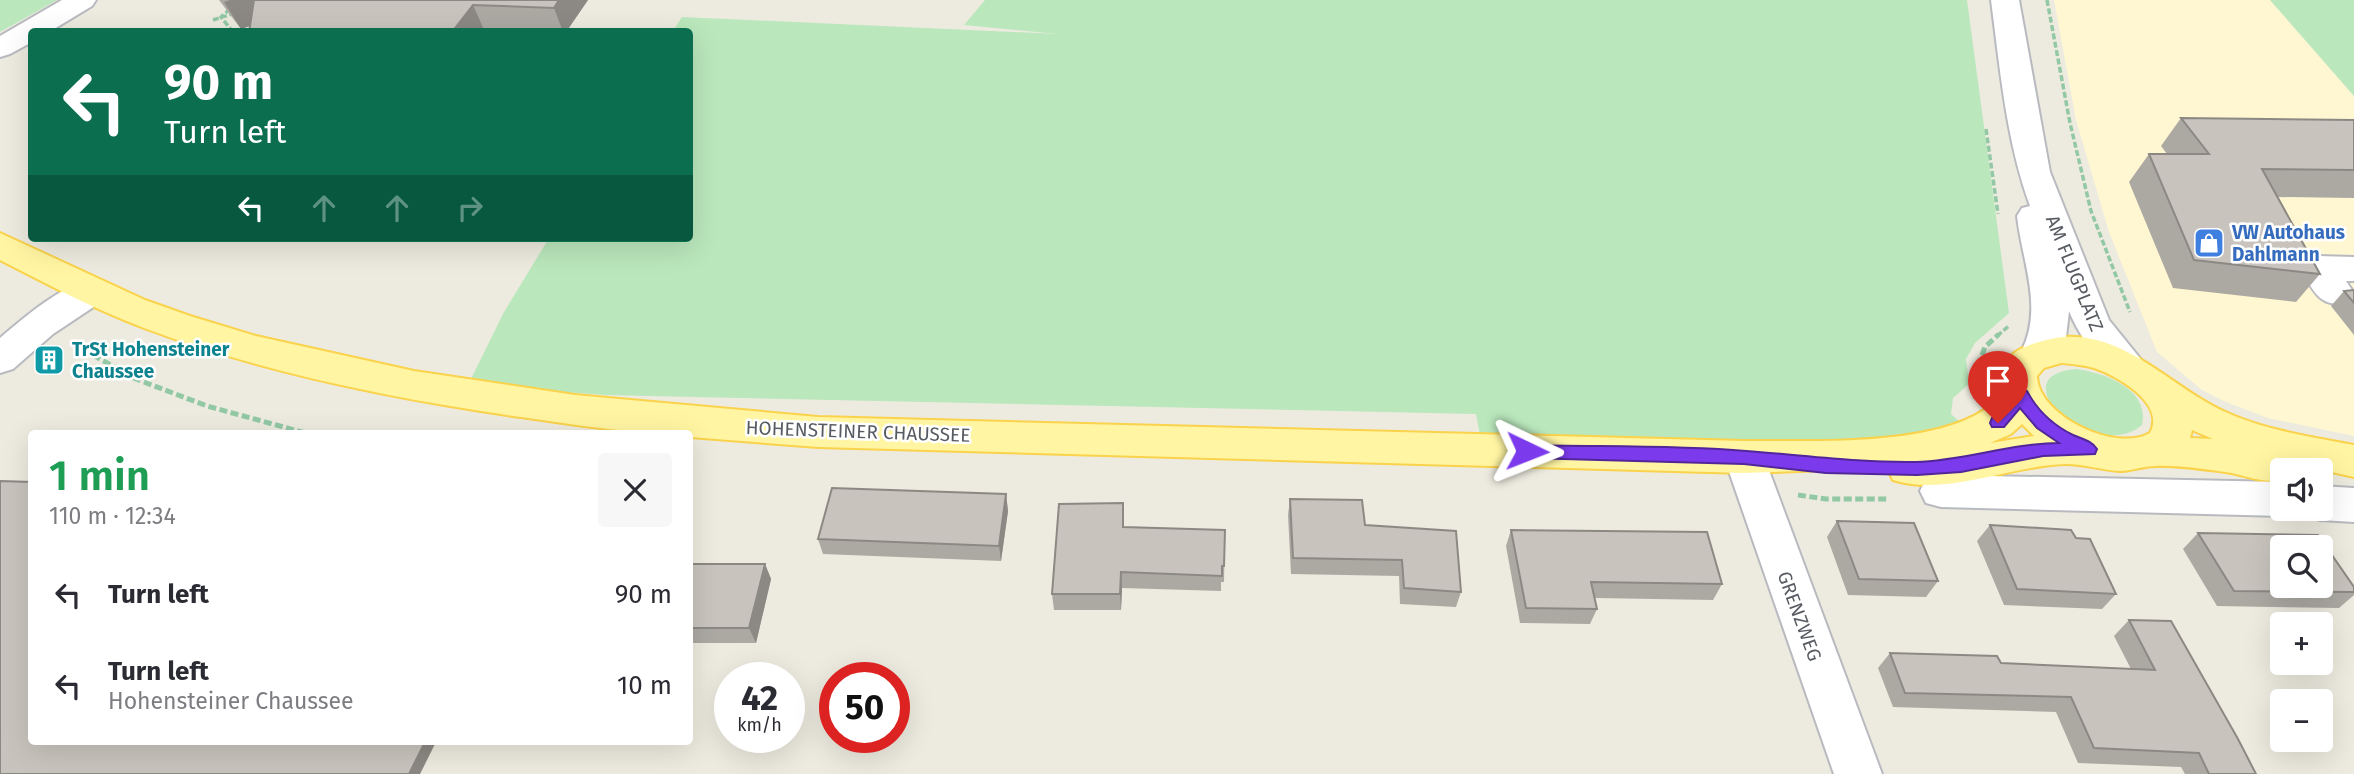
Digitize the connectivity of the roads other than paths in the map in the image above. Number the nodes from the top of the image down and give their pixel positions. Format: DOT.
graph roads {
  1 [pos="82,0"];
  2 [pos="2005,0"];
  3 [pos="34,28"];
  4 [pos="28,32"];
  5 [pos="0,48"];
  6 [pos="2034,172"];
  7 [pos="0,245"];
  8 [pos="91,291"];
  9 [pos="2040,352"];
  10 [pos="0,359"];
  11 [pos="2128,367"];
  12 [pos="2021,395"];
  13 [pos="2163,396"];
  14 [pos="2089,449"];
  15 [pos="2158,451"];
  16 [pos="1744,457"];
  17 [pos="2354,461"];
  18 [pos="2270,465"];
  19 [pos="2333,477"];
  20 [pos="2354,481"];
  21 [pos="1941,491"];
  22 [pos="2270,499"];
  23 [pos="2333,504"];
  24 [pos="2354,505"];
  25 [pos="1858,774"];
  1 -- 3 [label="street"];
  2 -- 6 [label="street, AM FLUGPLATZ"];
  4 -- 5 [label="street"];
  6 -- 9 [label="street, AM FLUGPLATZ"];
  6 -- 11 [label="street, AM FLUGPLATZ"];
  7 -- 8 [label="main road, HOHENSTEINER CHAUSSEE"];
  8 -- 10 [label="street"];
  8 -- 16 [label="main road, HOHENSTEINER CHAUSSEE"];
  9 -- 11 [label="main road"];
  9 -- 12 [label="main road"];
  11 -- 13 [label="main road"];
  12 -- 14 [label="main road"];
  12 -- 16 [label="main road, HOHENSTEINER CHAUSSEE"];
  13 -- 15 [label="main road"];
  13 -- 17 [label="main road"];
  14 -- 15 [label="main road"];
  14 -- 16 [label="main road, HOHENSTEINER CHAUSSEE"];
  15 -- 18 [label="main road"];
  16 -- 25 [label="street, GRENZWEG"];
  19 -- 20 [label="main road"];
  21 -- 22 [label="street"];
  23 -- 24 [label="street"];
}
